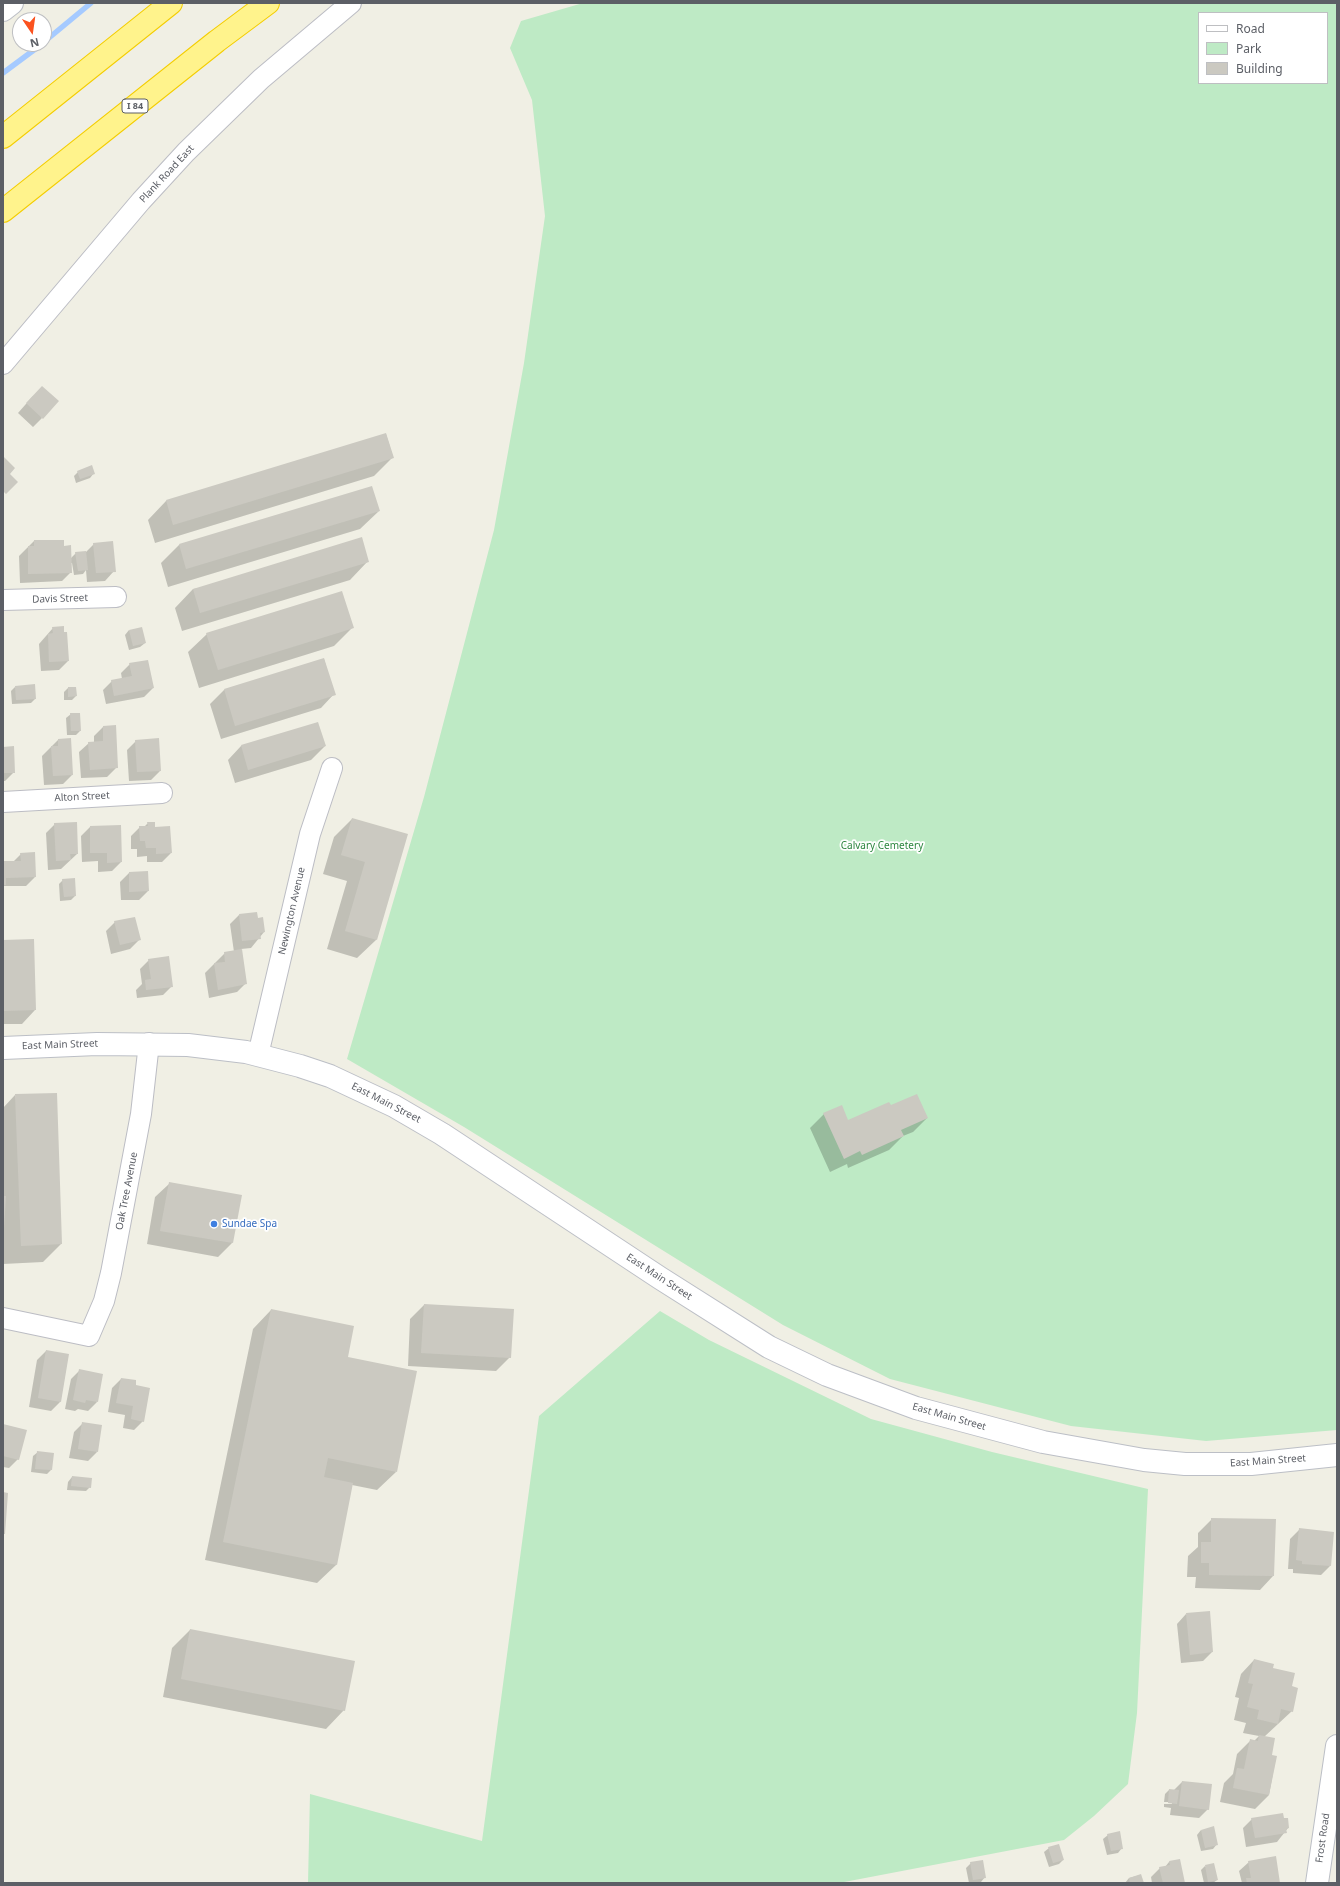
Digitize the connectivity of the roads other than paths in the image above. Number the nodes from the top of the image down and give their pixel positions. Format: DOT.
graph roads {
  1 [pos="12,3"];
  2 [pos="171,3"];
  3 [pos="268,3"];
  4 [pos="351,3"];
  5 [pos="3,10"];
  6 [pos="3,137"];
  7 [pos="3,211"];
  8 [pos="3,364"];
  9 [pos="116,597"];
  10 [pos="3,600"];
  11 [pos="332,768"];
  12 [pos="162,792"];
  13 [pos="3,802"];
  14 [pos="149,1043"];
  15 [pos="3,1048"];
  16 [pos="258,1055"];
  17 [pos="3,1318"];
  18 [pos="1337,1455"];
  19 [pos="1337,1746"];
  20 [pos="1317,1883"];
  1 -- 5 [label="main road"];
  2 -- 6 [label="highway"];
  3 -- 7 [label="highway, I 84"];
  4 -- 8 [label="street, Plank Road East"];
  9 -- 10 [label="street, Davis Street"];
  11 -- 16 [label="street, Newington Avenue"];
  12 -- 13 [label="street, Alton Street"];
  14 -- 15 [label="main road, East Main Street"];
  14 -- 16 [label="main road, East Main Street"];
  14 -- 17 [label="street, Oak Tree Avenue"];
  16 -- 18 [label="main road, East Main Street"];
  19 -- 20 [label="main road, Frost Road"];
}
